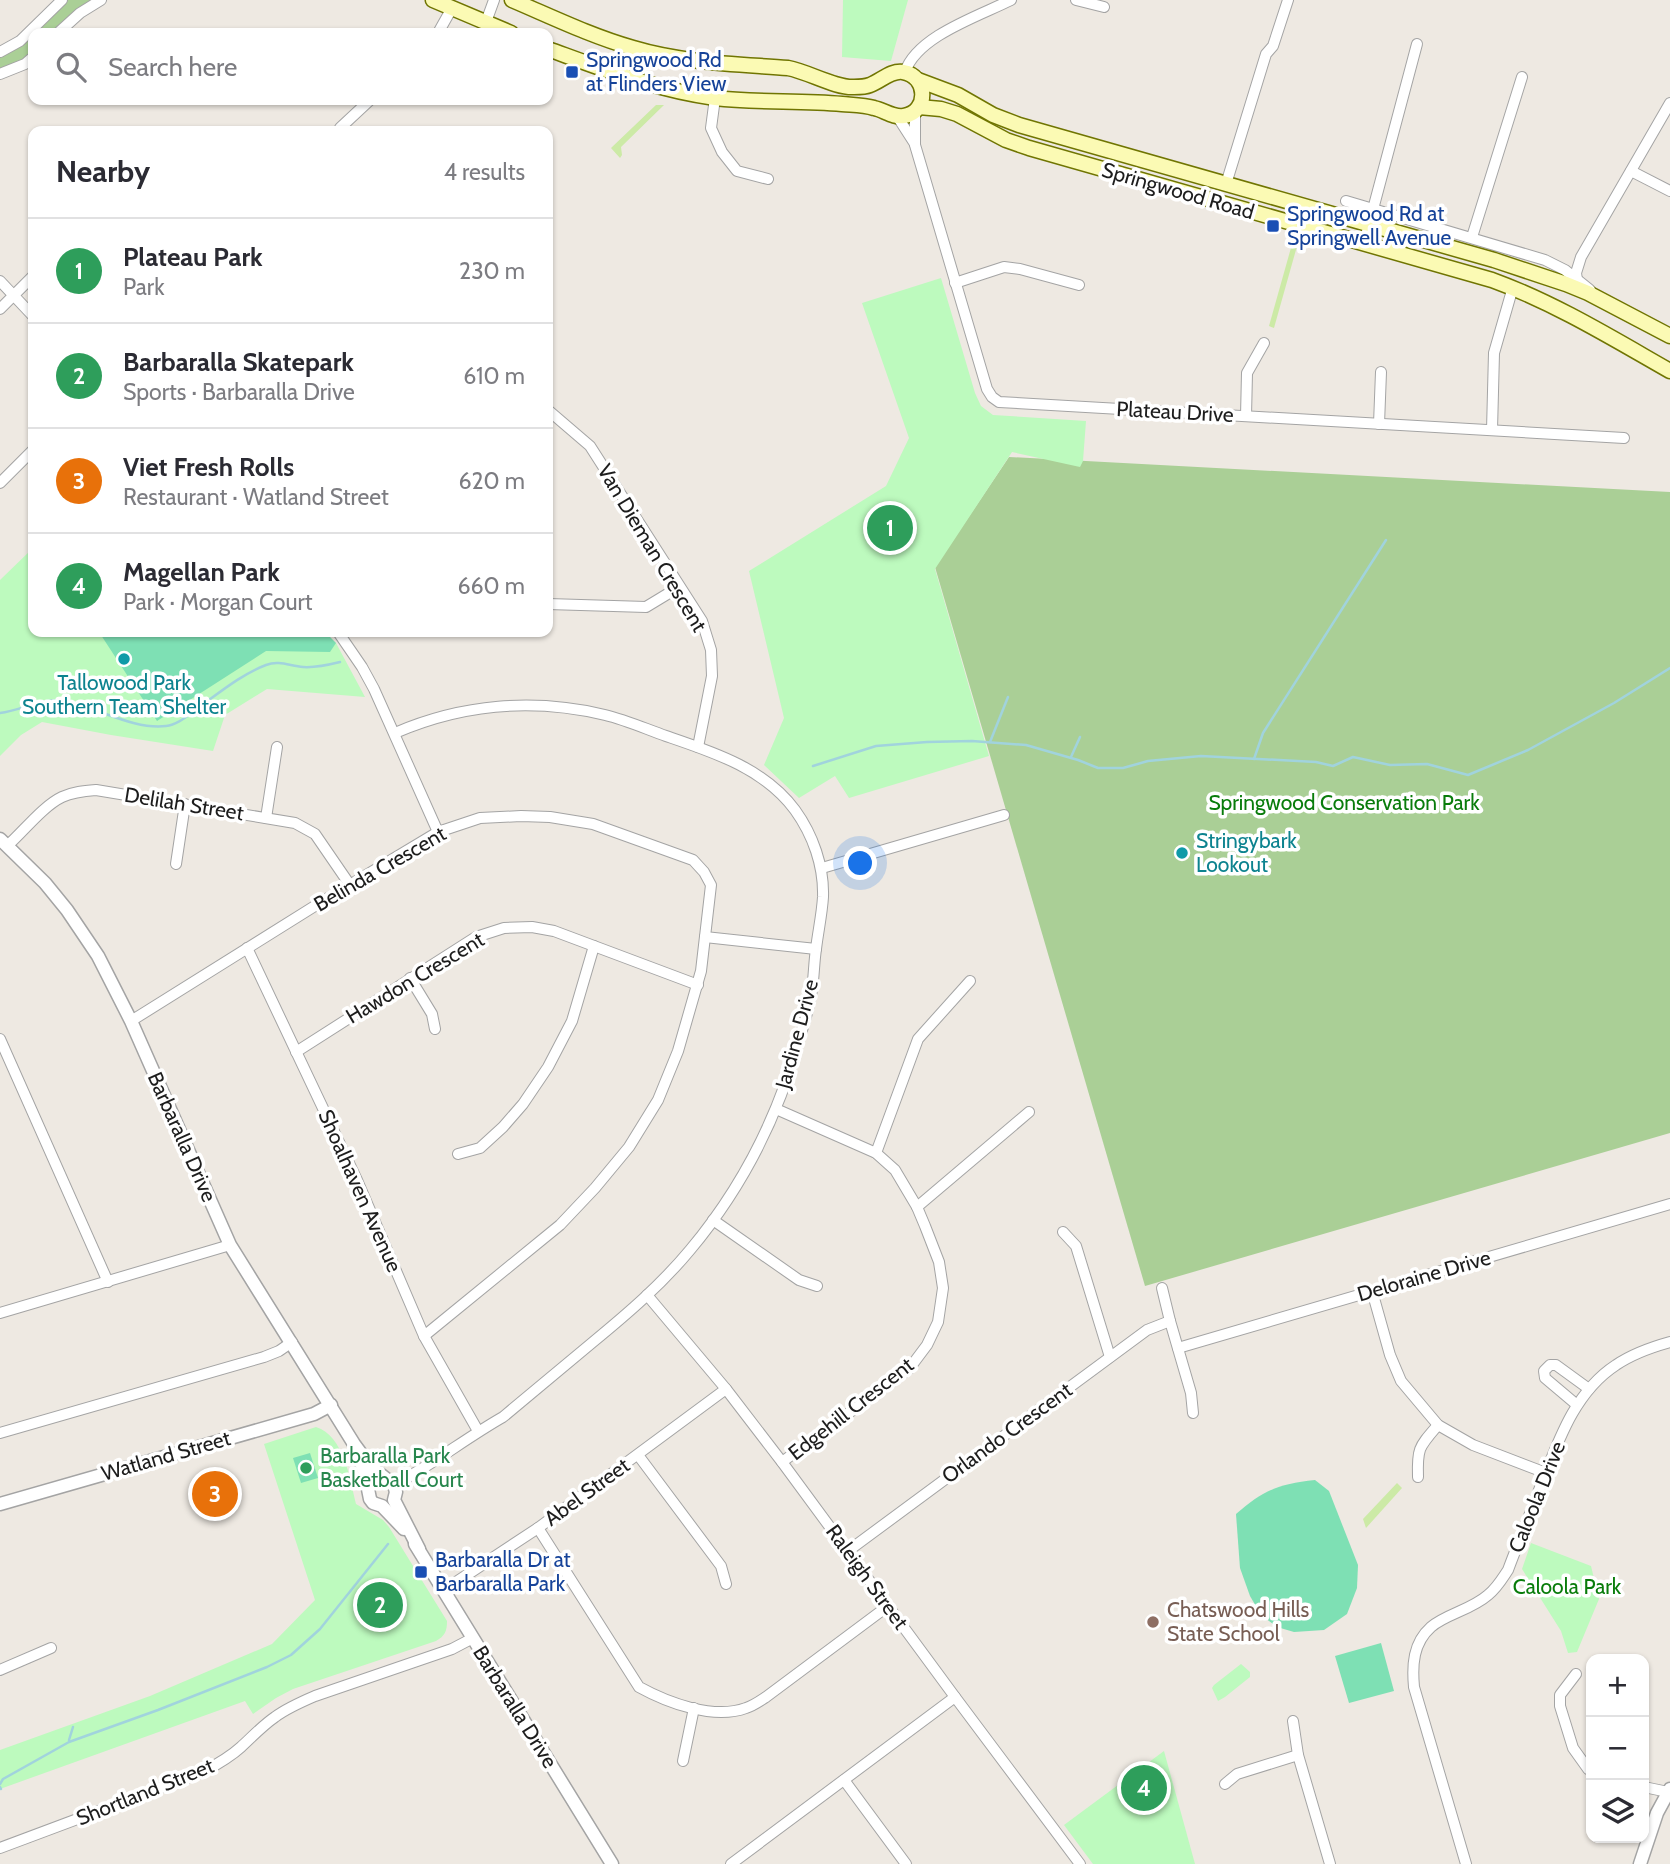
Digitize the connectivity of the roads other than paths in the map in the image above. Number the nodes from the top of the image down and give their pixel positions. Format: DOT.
graph roads {
  1 [pos="62,0"];
  2 [pos="101,0"];
  3 [pos="433,0"];
  4 [pos="494,0"];
  5 [pos="512,0"];
  6 [pos="1011,0"];
  7 [pos="1076,0"];
  8 [pos="1288,0"];
  9 [pos="452,8"];
  10 [pos="1104,8"];
  11 [pos="486,22"];
  12 [pos="33,28"];
  13 [pos="64,28"];
  14 [pos="441,28"];
  15 [pos="500,28"];
  16 [pos="28,33"];
  17 [pos="1417,44"];
  18 [pos="553,51"];
  19 [pos="0,52"];
  20 [pos="28,61"];
  21 [pos="905,72"];
  22 [pos="0,74"];
  23 [pos="1522,77"];
  24 [pos="884,78"];
  25 [pos="918,80"];
  26 [pos="715,98"];
  27 [pos="1670,103"];
  28 [pos="365,105"];
  29 [pos="917,109"];
  30 [pos="892,114"];
  31 [pos="342,126"];
  32 [pos="915,145"];
  33 [pos="1632,171"];
  34 [pos="768,179"];
  35 [pos="1226,184"];
  36 [pos="1670,191"];
  37 [pos="1346,201"];
  38 [pos="1373,209"];
  39 [pos="1368,225"];
  40 [pos="1472,237"];
  41 [pos="1364,243"];
  42 [pos="1581,257"];
  43 [pos="1565,270"];
  44 [pos="1530,272"];
  45 [pos="1577,280"];
  46 [pos="0,281"];
  47 [pos="28,281"];
  48 [pos="956,283"];
  49 [pos="1079,285"];
  50 [pos="1513,287"];
  51 [pos="14,295"];
  52 [pos="1595,296"];
  53 [pos="0,309"];
  54 [pos="28,310"];
  55 [pos="1670,337"];
  56 [pos="1264,343"];
  57 [pos="1670,371"];
  58 [pos="1381,372"];
  59 [pos="553,414"];
  60 [pos="1246,416"];
  61 [pos="1379,424"];
  62 [pos="1492,430"];
  63 [pos="1624,438"];
  64 [pos="28,455"];
  65 [pos="0,482"];
  66 [pos="679,587"];
  67 [pos="553,604"];
  68 [pos="341,637"];
  69 [pos="395,733"];
  70 [pos="277,747"];
  71 [pos="698,747"];
  72 [pos="185,804"];
  73 [pos="1004,815"];
  74 [pos="266,818"];
  75 [pos="438,832"];
  76 [pos="4,842"];
  77 [pos="176,864"];
  78 [pos="822,868"];
  79 [pos="350,885"];
  80 [pos="705,937"];
  81 [pos="594,946"];
  82 [pos="247,948"];
  83 [pos="816,949"];
  84 [pos="410,978"];
  85 [pos="970,981"];
  86 [pos="698,985"];
  87 [pos="131,1021"];
  88 [pos="435,1029"];
  89 [pos="0,1039"];
  90 [pos="296,1052"];
  91 [pos="776,1109"];
  92 [pos="1029,1112"];
  93 [pos="876,1153"];
  94 [pos="458,1154"];
  95 [pos="1670,1204"];
  96 [pos="917,1207"];
  97 [pos="713,1220"];
  98 [pos="1063,1232"];
  99 [pos="230,1245"];
  100 [pos="108,1282"];
  101 [pos="817,1286"];
  102 [pos="1162,1288"];
  103 [pos="1371,1291"];
  104 [pos="647,1295"];
  105 [pos="0,1313"];
  106 [pos="1170,1321"];
  107 [pos="424,1336"];
  108 [pos="292,1342"];
  109 [pos="1670,1342"];
  110 [pos="1178,1348"];
  111 [pos="1110,1357"];
  112 [pos="726,1389"];
  113 [pos="1589,1390"];
  114 [pos="331,1405"];
  115 [pos="1577,1405"];
  116 [pos="1193,1413"];
  117 [pos="1438,1425"];
  118 [pos="478,1431"];
  119 [pos="0,1433"];
  120 [pos="355,1444"];
  121 [pos="638,1455"];
  122 [pos="782,1462"];
  123 [pos="1546,1473"];
  124 [pos="1418,1477"];
  125 [pos="389,1482"];
  126 [pos="368,1490"];
  127 [pos="388,1503"];
  128 [pos="0,1504"];
  129 [pos="538,1528"];
  130 [pos="848,1551"];
  131 [pos="726,1584"];
  132 [pos="444,1590"];
  133 [pos="888,1606"];
  134 [pos="473,1638"];
  135 [pos="51,1648"];
  136 [pos="0,1670"];
  137 [pos="1576,1674"];
  138 [pos="955,1697"];
  139 [pos="694,1708"];
  140 [pos="1293,1721"];
  141 [pos="1298,1755"];
  142 [pos="683,1761"];
  143 [pos="1586,1766"];
  144 [pos="844,1780"];
  145 [pos="1224,1784"];
  146 [pos="1649,1788"];
  147 [pos="1669,1790"];
  148 [pos="0,1849"];
  149 [pos="746,1859"];
  150 [pos="612,1864"];
  151 [pos="731,1864"];
  152 [pos="906,1864"];
  153 [pos="1080,1864"];
  154 [pos="1330,1864"];
  155 [pos="1466,1864"];
  156 [pos="1640,1864"];
  1 -- 12 [label="street"];
  2 -- 13 [label="street"];
  3 -- 9 [label="main road"];
  4 -- 11 [label="street"];
  5 -- 24 [label="main road"];
  6 -- 21 [label="street"];
  7 -- 10 [label="street"];
  8 -- 35 [label="street"];
  9 -- 11 [label="main road"];
  9 -- 14 [label="street"];
  11 -- 15 [label="main road"];
  16 -- 19 [label="street"];
  17 -- 38 [label="street"];
  18 -- 26 [label="main road"];
  20 -- 22 [label="street"];
  21 -- 24 [label="main road"];
  21 -- 25 [label="main road"];
  23 -- 40 [label="street"];
  24 -- 30 [label="main road"];
  25 -- 29 [label="main road"];
  25 -- 35 [label="main road, Springwood Road"];
  26 -- 30 [label="main road"];
  26 -- 34 [label="street"];
  27 -- 33 [label="street"];
  28 -- 31 [label="street"];
  29 -- 30 [label="main road"];
  29 -- 32 [label="street, Plateau Drive"];
  29 -- 41 [label="main road, Springwood Road"];
  30 -- 32 [label="street, Plateau Drive"];
  32 -- 48 [label="street, Plateau Drive"];
  33 -- 36 [label="street"];
  33 -- 42 [label="street"];
  35 -- 39 [label="main road, Springwood Road"];
  37 -- 38 [label="street, Springwood Road"];
  38 -- 39 [label="street"];
  38 -- 40 [label="street, Springwood Road"];
  39 -- 41 [label="street"];
  39 -- 44 [label="main road, Springwood Road"];
  40 -- 43 [label="street, Springwood Road"];
  41 -- 50 [label="main road, Springwood Road"];
  42 -- 43 [label="street"];
  42 -- 45 [label="street"];
  43 -- 44 [label="street"];
  43 -- 45 [label="street, Springwood Road"];
  44 -- 52 [label="main road, Springwood Road"];
  45 -- 52 [label="street, Springwood Road"];
  46 -- 51 [label="street"];
  47 -- 51 [label="street"];
  48 -- 49 [label="street"];
  48 -- 60 [label="street, Plateau Drive"];
  50 -- 57 [label="main road, Springwood Road"];
  50 -- 62 [label="street"];
  51 -- 53 [label="street"];
  51 -- 54 [label="street"];
  52 -- 55 [label="main road, Springwood Road"];
  56 -- 60 [label="street"];
  58 -- 61 [label="street"];
  59 -- 66 [label="street, Van Dieman Crescent"];
  60 -- 61 [label="street, Plateau Drive"];
  61 -- 62 [label="street, Plateau Drive"];
  62 -- 63 [label="street, Plateau Drive"];
  64 -- 65 [label="street"];
  66 -- 67 [label="street"];
  66 -- 71 [label="street, Van Dieman Crescent"];
  68 -- 69 [label="street"];
  69 -- 71 [label="street, Jardine Drive"];
  69 -- 75 [label="street"];
  70 -- 74 [label="street"];
  71 -- 78 [label="street, Jardine Drive"];
  72 -- 74 [label="street, Delilah Street"];
  72 -- 76 [label="street, Delilah Street"];
  72 -- 77 [label="street"];
  73 -- 78 [label="street"];
  74 -- 79 [label="street, Delilah Street"];
  75 -- 79 [label="street, Belinda Crescent"];
  75 -- 80 [label="street, Belinda Crescent"];
  76 -- 87 [label="street, Barbaralla Drive"];
  78 -- 83 [label="street, Jardine Drive"];
  79 -- 82 [label="street, Belinda Crescent"];
  80 -- 83 [label="street"];
  80 -- 86 [label="street, Belinda Crescent"];
  81 -- 84 [label="street, Hawdon Crescent"];
  81 -- 86 [label="street, Hawdon Crescent"];
  81 -- 94 [label="street"];
  82 -- 87 [label="street, Belinda Crescent"];
  82 -- 90 [label="street, Shoalhaven Avenue"];
  83 -- 91 [label="street, Jardine Drive"];
  84 -- 88 [label="street"];
  84 -- 90 [label="street, Hawdon Crescent"];
  85 -- 93 [label="street"];
  86 -- 107 [label="street, Belinda Crescent"];
  87 -- 99 [label="street, Barbaralla Drive"];
  89 -- 100 [label="street"];
  90 -- 107 [label="street, Shoalhaven Avenue"];
  91 -- 93 [label="street, Edgehill Crescent"];
  91 -- 97 [label="street, Jardine Drive"];
  92 -- 96 [label="street"];
  93 -- 96 [label="street, Edgehill Crescent"];
  95 -- 103 [label="street, Deloraine Drive"];
  96 -- 122 [label="street, Edgehill Crescent"];
  97 -- 101 [label="street"];
  97 -- 104 [label="street, Jardine Drive"];
  98 -- 111 [label="street"];
  99 -- 100 [label="street"];
  99 -- 108 [label="street, Barbaralla Drive"];
  100 -- 105 [label="street"];
  102 -- 106 [label="street"];
  103 -- 110 [label="street, Deloraine Drive"];
  103 -- 117 [label="street"];
  104 -- 112 [label="street, Raleigh Street"];
  104 -- 118 [label="street, Jardine Drive"];
  106 -- 110 [label="street"];
  106 -- 111 [label="street, Orlando Crescent"];
  107 -- 118 [label="street, Shoalhaven Avenue"];
  108 -- 114 [label="street, Barbaralla Drive"];
  108 -- 119 [label="street"];
  109 -- 113 [label="street, Caloola Drive"];
  110 -- 116 [label="street"];
  111 -- 130 [label="street, Orlando Crescent"];
  112 -- 121 [label="street, Abel Street"];
  112 -- 122 [label="street, Raleigh Street"];
  113 -- 115 [label="street, Caloola Drive"];
  113 -- 115 [label="street"];
  114 -- 120 [label="street, Barbaralla Drive"];
  114 -- 128 [label="street, Watland Street"];
  115 -- 123 [label="street, Caloola Drive"];
  117 -- 123 [label="street"];
  117 -- 124 [label="street"];
  118 -- 125 [label="street, Jardine Drive"];
  120 -- 125 [label="street, Barbaralla Drive"];
  120 -- 126 [label="street, Barbaralla Drive"];
  121 -- 129 [label="street, Abel Street"];
  121 -- 131 [label="street"];
  122 -- 130 [label="street, Raleigh Street"];
  123 -- 155 [label="street, Caloola Drive"];
  125 -- 126 [label="street"];
  125 -- 127 [label="street"];
  126 -- 127 [label="street, Barbaralla Drive"];
  127 -- 132 [label="street, Barbaralla Drive"];
  129 -- 132 [label="street, Abel Street"];
  129 -- 139 [label="street"];
  130 -- 133 [label="street, Raleigh Street"];
  132 -- 134 [label="street, Barbaralla Drive"];
  133 -- 138 [label="street, Raleigh Street"];
  133 -- 139 [label="street"];
  134 -- 148 [label="street, Shortland Street"];
  134 -- 150 [label="street, Barbaralla Drive"];
  135 -- 136 [label="street"];
  137 -- 143 [label="street"];
  138 -- 144 [label="street"];
  138 -- 153 [label="street, Raleigh Street"];
  139 -- 142 [label="street"];
  140 -- 141 [label="street"];
  141 -- 145 [label="street"];
  141 -- 154 [label="street"];
  144 -- 149 [label="street"];
  144 -- 152 [label="street"];
  146 -- 147 [label="street"];
  147 -- 156 [label="street"];
  149 -- 151 [label="street"];
}
